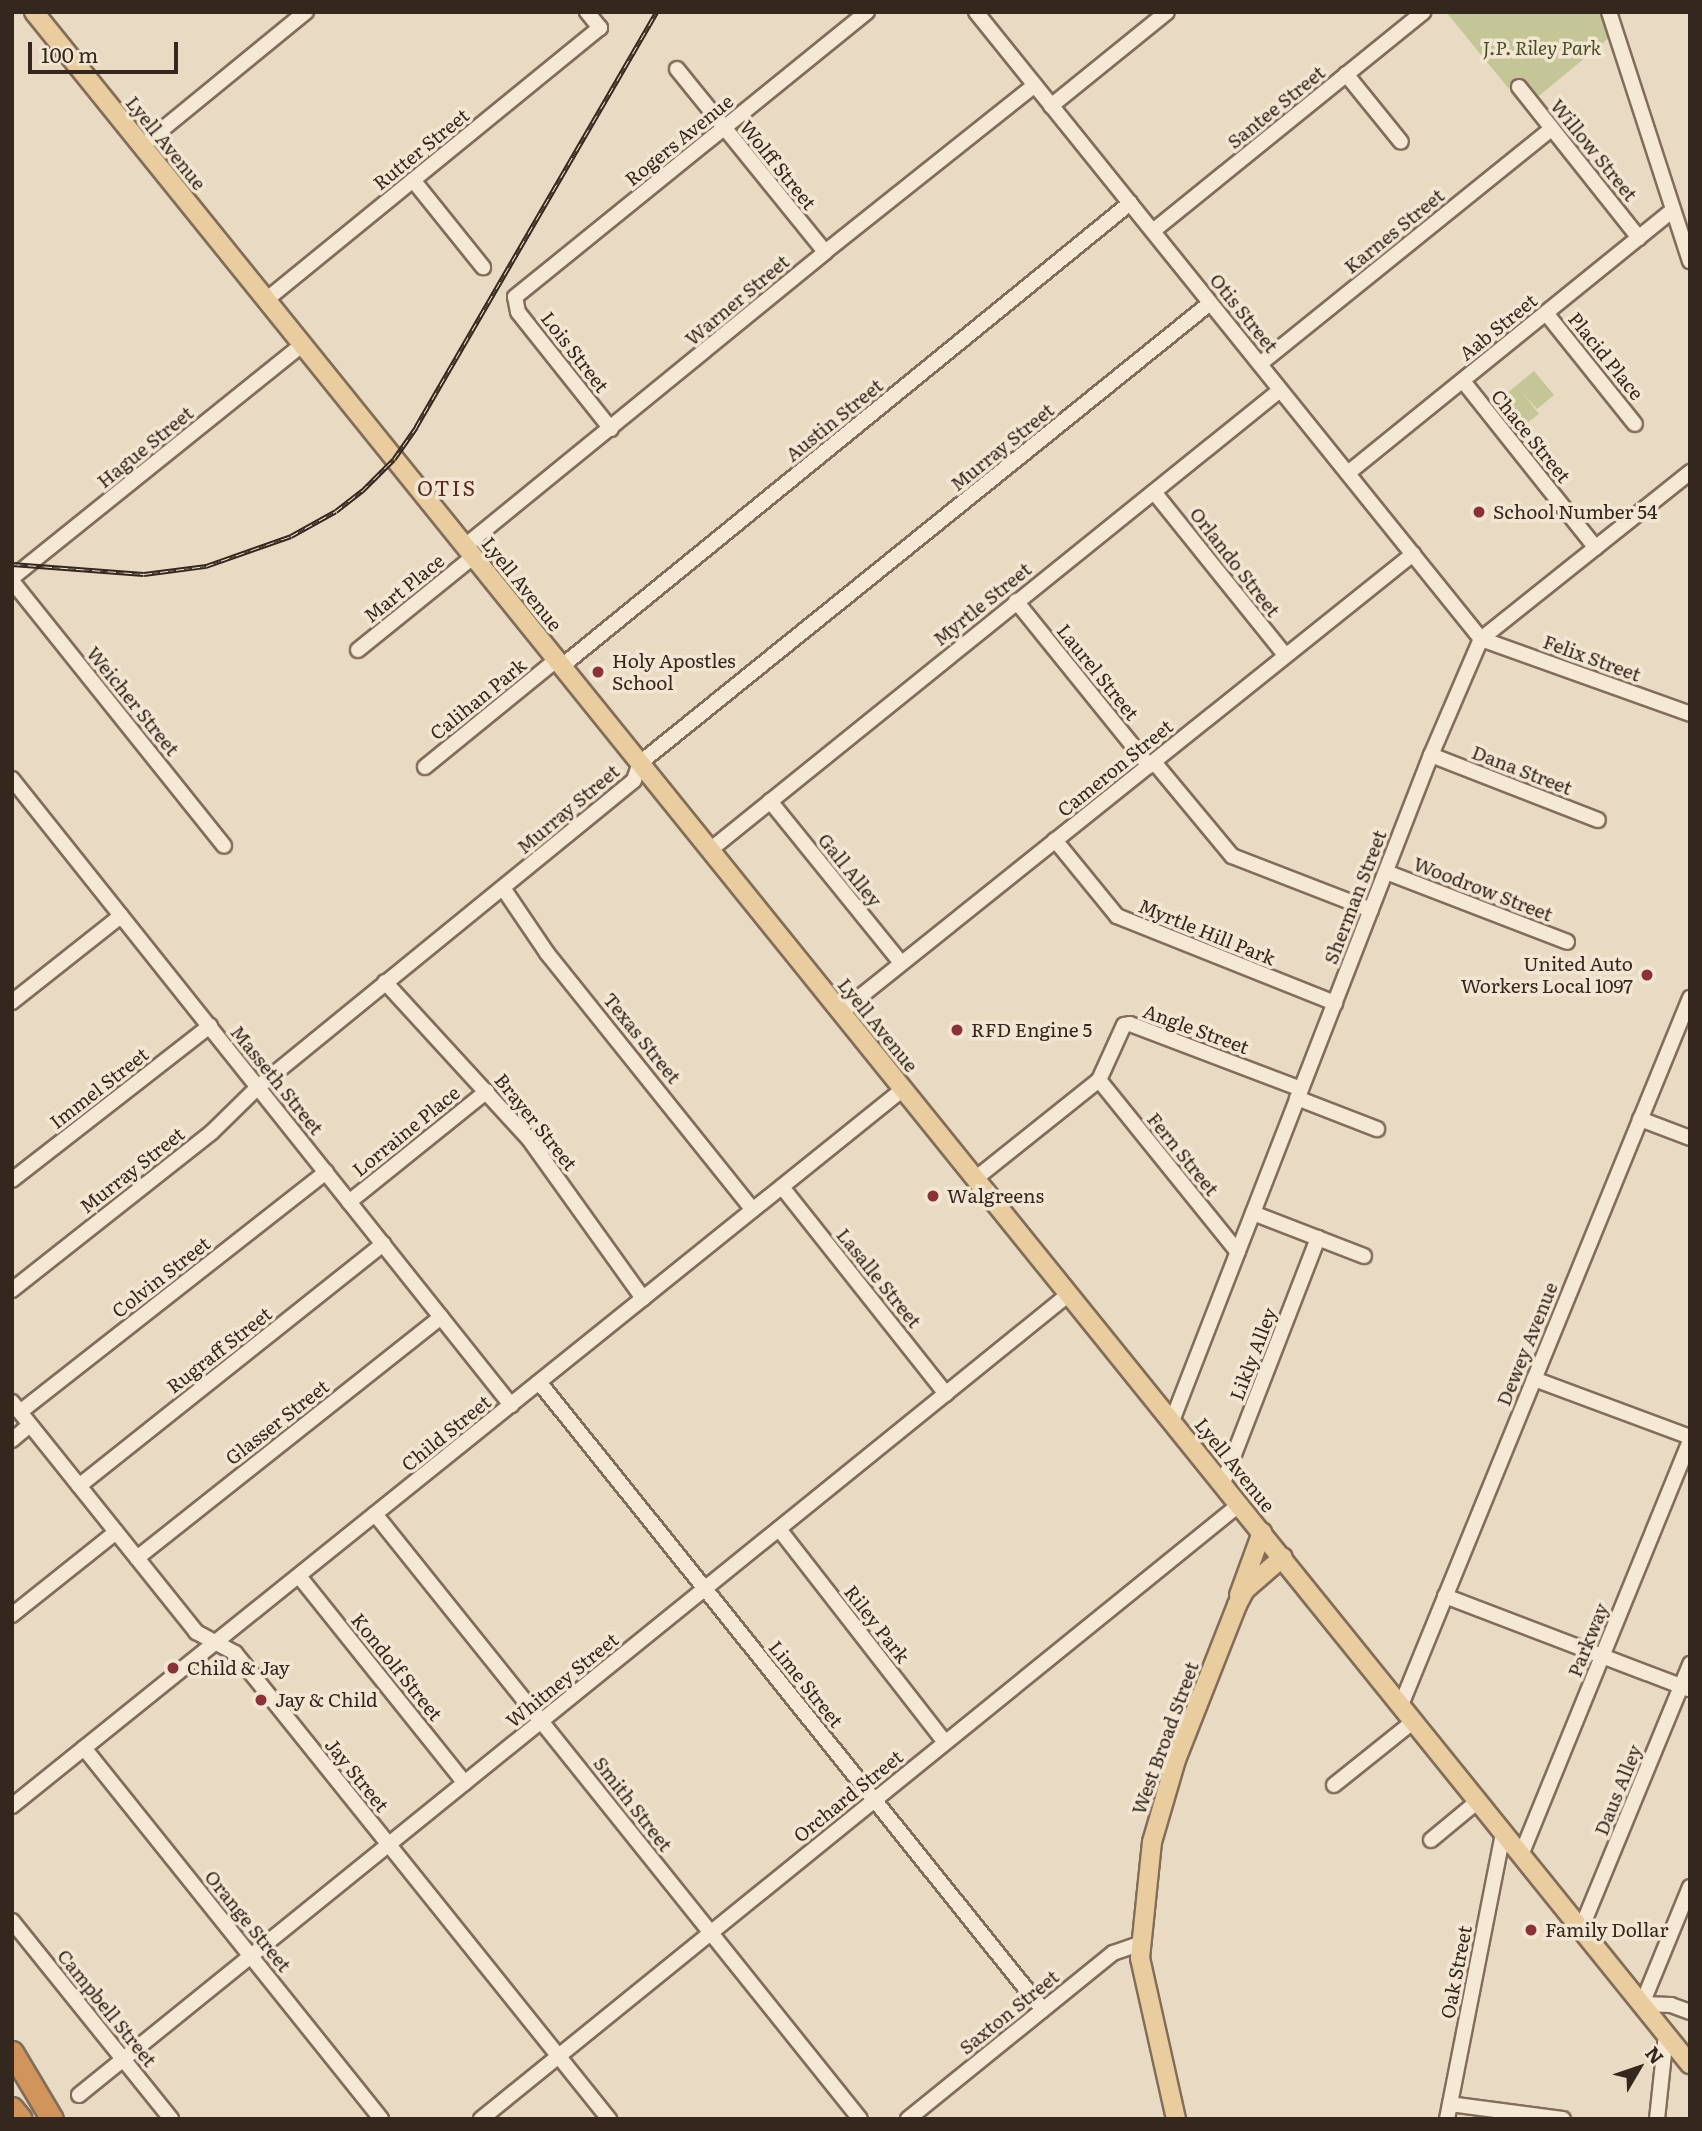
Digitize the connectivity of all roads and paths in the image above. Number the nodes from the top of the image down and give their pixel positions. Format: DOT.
graph roads {
  1 [pos="306,12"];
  2 [pos="587,12"];
  3 [pos="867,12"];
  4 [pos="976,12"];
  5 [pos="1167,12"];
  6 [pos="1423,12"];
  7 [pos="1609,12"];
  8 [pos="35,13"];
  9 [pos="677,69"];
  10 [pos="1346,75"];
  11 [pos="1035,85"];
  12 [pos="1519,87"];
  13 [pos="1052,106"];
  14 [pos="1552,128"];
  15 [pos="724,129"];
  16 [pos="1401,142"];
  17 [pos="142,146"];
  18 [pos="413,180"];
  19 [pos="1130,203"];
  20 [pos="1673,210"];
  21 [pos="1153,231"];
  22 [pos="1639,238"];
  23 [pos="825,252"];
  24 [pos="1690,261"];
  25 [pos="483,267"];
  26 [pos="515,297"];
  27 [pos="265,300"];
  28 [pos="1210,303"];
  29 [pos="1546,313"];
  30 [pos="302,345"];
  31 [pos="1260,364"];
  32 [pos="1463,381"];
  33 [pos="1280,390"];
  34 [pos="1635,424"];
  35 [pos="611,429"];
  36 [pos="1690,472"];
  37 [pos="1348,473"];
  38 [pos="1154,492"];
  39 [pos="1596,548"];
  40 [pos="469,552"];
  41 [pos="1413,554"];
  42 [pos="12,579"];
  43 [pos="1016,601"];
  44 [pos="1481,639"];
  45 [pos="358,650"];
  46 [pos="1284,655"];
  47 [pos="559,663"];
  48 [pos="1690,714"];
  49 [pos="1431,755"];
  50 [pos="640,764"];
  51 [pos="1152,764"];
  52 [pos="425,767"];
  53 [pos="12,779"];
  54 [pos="770,801"];
  55 [pos="1598,820"];
  56 [pos="1055,841"];
  57 [pos="224,846"];
  58 [pos="710,850"];
  59 [pos="1386,872"];
  60 [pos="503,888"];
  61 [pos="1371,910"];
  62 [pos="121,916"];
  63 [pos="1567,942"];
  64 [pos="901,963"];
  65 [pos="385,982"];
  66 [pos="1690,998"];
  67 [pos="12,1002"];
  68 [pos="1335,1003"];
  69 [pos="841,1012"];
  70 [pos="210,1027"];
  71 [pos="1098,1080"];
  72 [pos="258,1087"];
  73 [pos="903,1089"];
  74 [pos="487,1091"];
  75 [pos="1299,1094"];
  76 [pos="1640,1119"];
  77 [pos="1377,1129"];
  78 [pos="1690,1138"];
  79 [pos="326,1172"];
  80 [pos="975,1179"];
  81 [pos="12,1180"];
  82 [pos="782,1187"];
  83 [pos="349,1202"];
  84 [pos="753,1210"];
  85 [pos="1253,1213"];
  86 [pos="1318,1238"];
  87 [pos="383,1244"];
  88 [pos="1238,1252"];
  89 [pos="1364,1256"];
  90 [pos="12,1290"];
  91 [pos="1069,1294"];
  92 [pos="643,1298"];
  93 [pos="441,1317"];
  94 [pos="1534,1378"];
  95 [pos="539,1382"];
  96 [pos="946,1394"];
  97 [pos="511,1405"];
  98 [pos="16,1407"];
  99 [pos="1172,1421"];
  100 [pos="30,1425"];
  101 [pos="1690,1439"];
  102 [pos="12,1440"];
  103 [pos="1223,1483"];
  104 [pos="79,1486"];
  105 [pos="1240,1503"];
  106 [pos="375,1514"];
  107 [pos="779,1529"];
  108 [pos="1262,1531"];
  109 [pos="116,1532"];
  110 [pos="1283,1557"];
  111 [pos="137,1558"];
  112 [pos="299,1576"];
  113 [pos="705,1589"];
  114 [pos="1445,1596"];
  115 [pos="1237,1605"];
  116 [pos="12,1615"];
  117 [pos="216,1642"];
  118 [pos="1602,1656"];
  119 [pos="1690,1664"];
  120 [pos="1685,1687"];
  121 [pos="1401,1705"];
  122 [pos="542,1721"];
  123 [pos="1414,1721"];
  124 [pos="945,1742"];
  125 [pos="84,1748"];
  126 [pos="465,1783"];
  127 [pos="1334,1785"];
  128 [pos="874,1800"];
  129 [pos="1478,1801"];
  130 [pos="12,1806"];
  131 [pos="1503,1833"];
  132 [pos="1430,1840"];
  133 [pos="389,1844"];
  134 [pos="1521,1855"];
  135 [pos="1690,1887"];
  136 [pos="12,1921"];
  137 [pos="1675,1924"];
  138 [pos="1581,1929"];
  139 [pos="1690,1930"];
  140 [pos="711,1933"];
  141 [pos="1139,1944"];
  142 [pos="251,1956"];
  143 [pos="1642,2004"];
  144 [pos="1043,2010"];
  145 [pos="1690,2012"];
  146 [pos="1666,2035"];
  147 [pos="12,2052"];
  148 [pos="559,2056"];
  149 [pos="123,2059"];
  150 [pos="1690,2064"];
  151 [pos="79,2095"];
  152 [pos="12,2108"];
  153 [pos="1449,2111"];
  154 [pos="21,2119"];
  155 [pos="52,2119"];
  156 [pos="171,2119"];
  157 [pos="381,2119"];
  158 [pos="481,2119"];
  159 [pos="609,2119"];
  160 [pos="860,2119"];
  161 [pos="908,2119"];
  162 [pos="1175,2119"];
  163 [pos="1563,2119"];
  164 [pos="1657,2119"];
  1 -- 17 [label="street"];
  2 -- 18 [label="street, Rutter Street"];
  3 -- 15 [label="street, Rogers Avenue"];
  4 -- 11 [label="street, Otis Street"];
  5 -- 13 [label="street"];
  6 -- 10 [label="street, Santee Street"];
  7 -- 20 [label="street"];
  8 -- 17 [label="main road, Lyell Avenue"];
  9 -- 15 [label="street, Wolff Street"];
  10 -- 16 [label="street"];
  10 -- 21 [label="street, Santee Street"];
  11 -- 13 [label="street, Otis Street"];
  11 -- 23 [label="street, Warner Street"];
  12 -- 14 [label="street, Willow Street"];
  13 -- 19 [label="street, Otis Street"];
  14 -- 22 [label="street, Willow Street"];
  14 -- 31 [label="street, Karnes Street"];
  15 -- 23 [label="street, Wolff Street"];
  15 -- 26 [label="street, Rogers Avenue"];
  17 -- 27 [label="main road, Lyell Avenue"];
  18 -- 25 [label="street"];
  18 -- 27 [label="street, Rutter Street"];
  19 -- 21 [label="street, Otis Street"];
  19 -- 47 [label="street, Austin Street"];
  20 -- 22 [label="street, Aab Street"];
  20 -- 24 [label="street"];
  21 -- 28 [label="street, Otis Street"];
  22 -- 29 [label="street, Aab Street"];
  23 -- 35 [label="street, Warner Street"];
  26 -- 35 [label="street, Lois Street"];
  27 -- 30 [label="main road, Lyell Avenue"];
  28 -- 31 [label="street, Otis Street"];
  28 -- 50 [label="street, Murray Street"];
  29 -- 32 [label="street, Aab Street"];
  29 -- 34 [label="street, Placid Place"];
  30 -- 40 [label="main road, Lyell Avenue"];
  30 -- 42 [label="street, Hague Street"];
  31 -- 33 [label="street, Otis Street"];
  32 -- 37 [label="street, Aab Street"];
  32 -- 39 [label="street, Chace Street"];
  33 -- 37 [label="street, Otis Street"];
  33 -- 38 [label="street, Myrtle Street"];
  35 -- 40 [label="street, Warner Street"];
  36 -- 39 [label="street, Sherman Street"];
  37 -- 41 [label="street, Otis Street"];
  38 -- 43 [label="street, Myrtle Street"];
  38 -- 46 [label="street, Orlando Street"];
  39 -- 44 [label="street, Sherman Street"];
  40 -- 45 [label="street, Mart Place"];
  40 -- 47 [label="main road, Lyell Avenue"];
  41 -- 44 [label="street, Otis Street"];
  41 -- 46 [label="street, Cameron Street"];
  42 -- 57 [label="street, Weicher Street"];
  43 -- 51 [label="street, Laurel Street"];
  43 -- 54 [label="street, Myrtle Street"];
  44 -- 48 [label="street, Felix Street"];
  44 -- 49 [label="street, Sherman Street"];
  46 -- 51 [label="street, Cameron Street"];
  47 -- 50 [label="main road, Lyell Avenue"];
  47 -- 52 [label="street, Calihan Park"];
  49 -- 55 [label="street, Dana Street"];
  49 -- 59 [label="street, Sherman Street"];
  50 -- 58 [label="main road, Lyell Avenue"];
  50 -- 60 [label="street, Murray Street"];
  51 -- 56 [label="street, Cameron Street"];
  51 -- 61 [label="street, Laurel Street"];
  53 -- 62 [label="street, Masseth Street"];
  54 -- 58 [label="street, Myrtle Street"];
  54 -- 64 [label="street, Gall Alley"];
  56 -- 64 [label="street, Cameron Street"];
  56 -- 68 [label="street, Myrtle Hill Park"];
  58 -- 69 [label="main road, Lyell Avenue"];
  59 -- 61 [label="street, Sherman Street"];
  59 -- 63 [label="street, Woodrow Street"];
  60 -- 65 [label="street, Murray Street"];
  60 -- 84 [label="street, Texas Street"];
  61 -- 68 [label="street, Sherman Street"];
  62 -- 67 [label="street"];
  62 -- 70 [label="street, Masseth Street"];
  64 -- 69 [label="street, Cameron Street"];
  65 -- 72 [label="street, Murray Street"];
  65 -- 74 [label="street, Brayer Street"];
  66 -- 76 [label="street, Dewey Avenue"];
  68 -- 75 [label="street, Sherman Street"];
  69 -- 73 [label="main road, Lyell Avenue"];
  70 -- 72 [label="street, Masseth Street"];
  70 -- 81 [label="street, Immel Street"];
  71 -- 75 [label="street, Angle Street"];
  71 -- 80 [label="street, Angle Street"];
  71 -- 88 [label="street, Fern Street"];
  72 -- 79 [label="street, Masseth Street"];
  72 -- 90 [label="street, Murray Street"];
  73 -- 80 [label="main road, Lyell Avenue"];
  73 -- 82 [label="street, Child Street"];
  74 -- 83 [label="street, Lorraine Place"];
  74 -- 92 [label="street, Brayer Street"];
  75 -- 77 [label="street"];
  75 -- 85 [label="street, Sherman Street"];
  76 -- 78 [label="street"];
  76 -- 94 [label="street, Dewey Avenue"];
  79 -- 83 [label="street, Masseth Street"];
  79 -- 98 [label="street, Colvin Street"];
  80 -- 91 [label="main road, Lyell Avenue"];
  82 -- 84 [label="street, Child Street"];
  82 -- 96 [label="street, Lasalle Street"];
  83 -- 87 [label="street, Masseth Street"];
  84 -- 92 [label="street, Child Street"];
  85 -- 86 [label="street"];
  85 -- 88 [label="street, Sherman Street"];
  86 -- 89 [label="street"];
  86 -- 103 [label="street, Likly Alley"];
  87 -- 93 [label="street, Masseth Street"];
  87 -- 104 [label="street, Rugraff Street"];
  88 -- 99 [label="street, Sherman Street"];
  91 -- 96 [label="street, Whitney Street"];
  91 -- 99 [label="main road, Lyell Avenue"];
  92 -- 95 [label="street, Child Street"];
  93 -- 97 [label="street, Masseth Street"];
  93 -- 111 [label="street, Glasser Street"];
  94 -- 101 [label="street"];
  94 -- 114 [label="street, Dewey Avenue"];
  95 -- 97 [label="street, Child Street"];
  95 -- 113 [label="street, Lime Street"];
  96 -- 107 [label="street, Whitney Street"];
  97 -- 106 [label="street, Child Street"];
  98 -- 100 [label="street, Jay Street"];
  99 -- 103 [label="main road, Lyell Avenue"];
  100 -- 102 [label="street"];
  100 -- 104 [label="street, Jay Street"];
  101 -- 118 [label="street, Parkway"];
  103 -- 105 [label="main road, Lyell Avenue"];
  104 -- 109 [label="street, Jay Street"];
  105 -- 108 [label="main road, Lyell Avenue"];
  105 -- 124 [label="street, Orchard Street"];
  106 -- 112 [label="street, Child Street"];
  106 -- 122 [label="street, Smith Street"];
  107 -- 113 [label="street, Whitney Street"];
  107 -- 124 [label="street, Riley Park"];
  108 -- 110 [label="main road, Lyell Avenue"];
  108 -- 115 [label="main road"];
  109 -- 111 [label="street, Jay Street"];
  109 -- 116 [label="street"];
  110 -- 115 [label="main road, West Broad Street"];
  110 -- 121 [label="main road, Lyell Avenue"];
  111 -- 117 [label="street, Jay Street"];
  112 -- 117 [label="street, Child Street"];
  112 -- 126 [label="street, Kondolf Street"];
  113 -- 122 [label="street, Whitney Street"];
  113 -- 128 [label="street, Lime Street"];
  114 -- 118 [label="street"];
  114 -- 121 [label="street, Dewey Avenue"];
  115 -- 141 [label="main road, West Broad Street"];
  117 -- 125 [label="street, Child Street"];
  117 -- 133 [label="street, Jay Street"];
  118 -- 120 [label="street"];
  118 -- 134 [label="street, Parkway"];
  119 -- 120 [label="street, Daus Alley"];
  120 -- 138 [label="street, Daus Alley"];
  121 -- 123 [label="main road, Lyell Avenue"];
  122 -- 126 [label="street, Whitney Street"];
  122 -- 140 [label="street, Smith Street"];
  123 -- 127 [label="street"];
  123 -- 129 [label="main road, Lyell Avenue"];
  124 -- 128 [label="street, Orchard Street"];
  125 -- 130 [label="street, Child Street"];
  125 -- 142 [label="street, Orange Street"];
  126 -- 133 [label="street, Whitney Street"];
  128 -- 140 [label="street, Orchard Street"];
  128 -- 144 [label="street, Lime Street"];
  129 -- 131 [label="main road, Lyell Avenue"];
  129 -- 132 [label="street"];
  131 -- 134 [label="main road, Lyell Avenue"];
  131 -- 153 [label="street, Oak Street"];
  133 -- 142 [label="street, Whitney Street"];
  133 -- 148 [label="street, Jay Street"];
  134 -- 138 [label="main road, Lyell Avenue"];
  135 -- 137 [label="street"];
  136 -- 149 [label="street, Campbell Street"];
  137 -- 139 [label="street"];
  137 -- 143 [label="street"];
  138 -- 143 [label="main road, Lyell Avenue"];
  140 -- 148 [label="street, Orchard Street"];
  140 -- 160 [label="street, Smith Street"];
  141 -- 144 [label="street, Saxton Street"];
  141 -- 162 [label="main road, West Broad Street"];
  142 -- 149 [label="street, Whitney Street"];
  142 -- 157 [label="street, Orange Street"];
  143 -- 145 [label="street"];
  143 -- 146 [label="main road, Lyell Avenue"];
  144 -- 161 [label="street, Saxton Street"];
  146 -- 150 [label="main road, Lyell Avenue"];
  146 -- 164 [label="street"];
  147 -- 155 [label="highway"];
  148 -- 158 [label="street, Orchard Street"];
  148 -- 159 [label="street, Jay Street"];
  149 -- 151 [label="street, Whitney Street"];
  149 -- 156 [label="street, Campbell Street"];
  152 -- 154 [label="highway"];
  153 -- 163 [label="street"];
}
